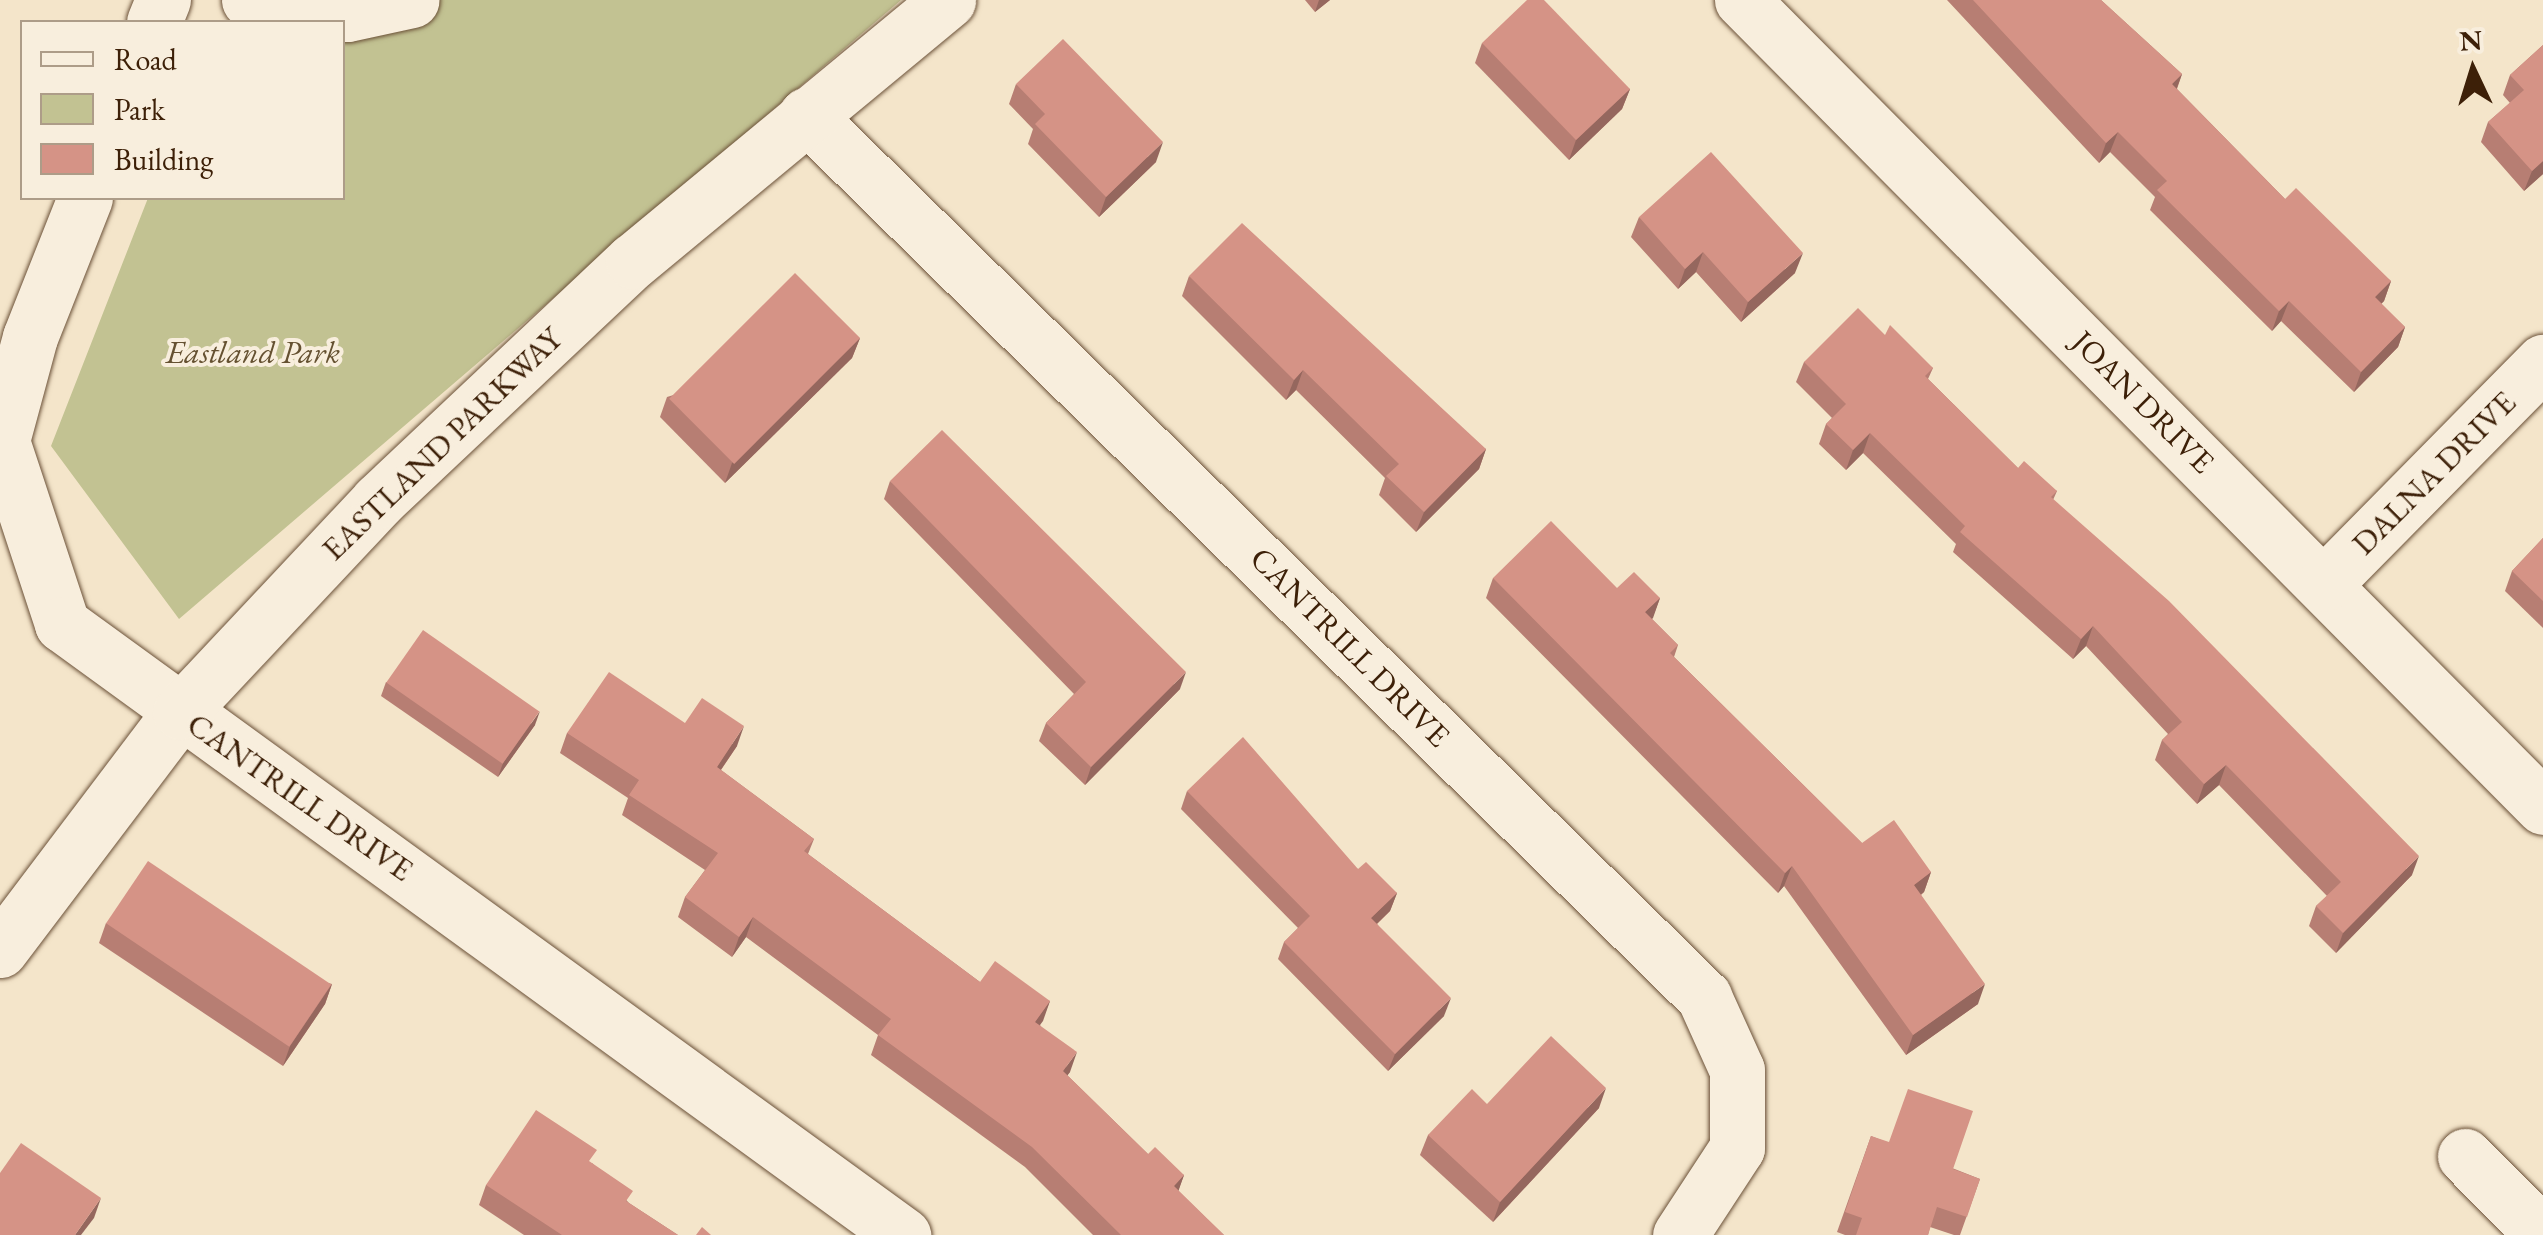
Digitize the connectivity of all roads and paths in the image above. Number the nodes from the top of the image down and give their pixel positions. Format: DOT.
graph roads {
  1 [pos="249,0"];
  2 [pos="412,0"];
  3 [pos="948,0"];
  4 [pos="1742,0"];
  5 [pos="806,115"];
  6 [pos="83,200"];
  7 [pos="2543,362"];
  8 [pos="1,441"];
  9 [pos="2324,584"];
  10 [pos="180,712"];
  11 [pos="2543,807"];
  12 [pos="0,950"];
  13 [pos="2464,1156"];
  14 [pos="903,1235"];
  15 [pos="1680,1235"];
  16 [pos="2543,1235"];
  1 -- 2 [label="street"];
  3 -- 5 [label="street, EASTLAND PARKWAY"];
  4 -- 9 [label="street, JOAN DRIVE"];
  5 -- 10 [label="street, EASTLAND PARKWAY"];
  5 -- 15 [label="street, CANTRILL DRIVE"];
  6 -- 8 [label="street, CANTRILL DRIVE"];
  7 -- 9 [label="street, DALNA DRIVE"];
  8 -- 10 [label="street, CANTRILL DRIVE"];
  9 -- 11 [label="street, JOAN DRIVE"];
  10 -- 12 [label="street, EASTLAND PARKWAY"];
  10 -- 14 [label="street, CANTRILL DRIVE"];
  13 -- 16 [label="street"];
}
